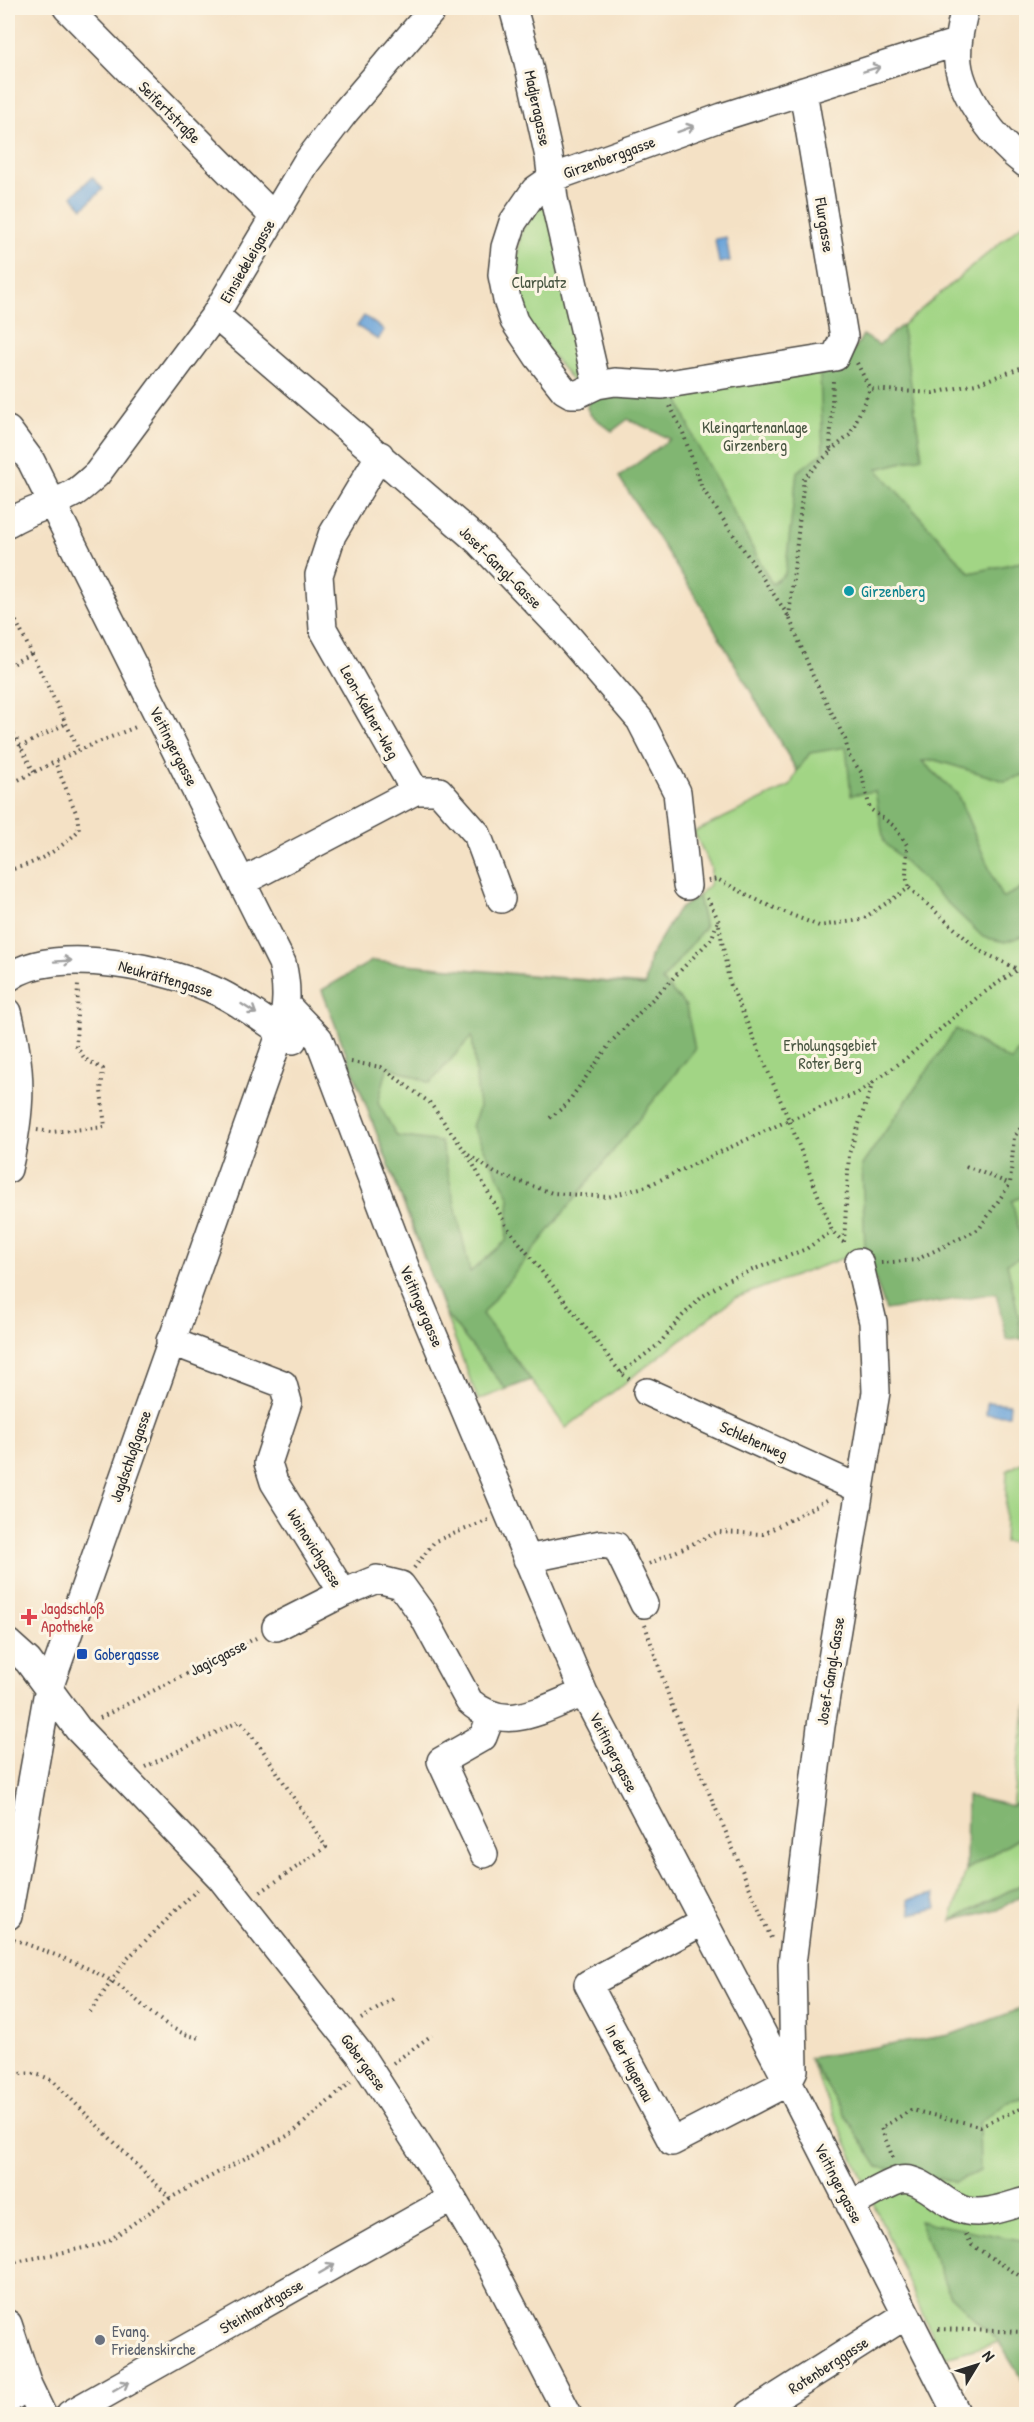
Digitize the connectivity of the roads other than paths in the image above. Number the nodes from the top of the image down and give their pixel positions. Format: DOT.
graph roads {
  1 [pos="67,8"];
  2 [pos="434,8"];
  3 [pos="513,8"];
  4 [pos="965,8"];
  5 [pos="958,42"];
  6 [pos="803,91"];
  7 [pos="1026,164"];
  8 [pos="552,178"];
  9 [pos="273,216"];
  10 [pos="215,315"];
  11 [pos="835,357"];
  12 [pos="597,385"];
  13 [pos="8,430"];
  14 [pos="380,455"];
  15 [pos="51,504"];
  16 [pos="8,523"];
  17 [pos="415,791"];
  18 [pos="242,882"];
  19 [pos="687,886"];
  20 [pos="501,899"];
  21 [pos="8,978"];
  22 [pos="287,1006"];
  23 [pos="8,1012"];
  24 [pos="281,1032"];
  25 [pos="336,1062"];
  26 [pos="8,1169"];
  27 [pos="851,1252"];
  28 [pos="170,1341"];
  29 [pos="647,1392"];
  30 [pos="854,1485"];
  31 [pos="527,1559"];
  32 [pos="343,1593"];
  33 [pos="644,1604"];
  34 [pos="276,1627"];
  35 [pos="8,1643"];
  36 [pos="48,1691"];
  37 [pos="584,1692"];
  38 [pos="491,1716"];
  39 [pos="484,1854"];
  40 [pos="8,1916"];
  41 [pos="702,1922"];
  42 [pos="788,2082"];
  43 [pos="452,2198"];
  44 [pos="1026,2201"];
  45 [pos="850,2205"];
  46 [pos="906,2315"];
  47 [pos="8,2324"];
  48 [pos="18,2393"];
  49 [pos="42,2415"];
  50 [pos="70,2415"];
  51 [pos="568,2415"];
  52 [pos="750,2415"];
  53 [pos="957,2415"];
  1 -- 9 [label="street, Seifertstraße"];
  2 -- 9 [label="street, Einsiedeleigasse"];
  3 -- 8 [label="street, Madjeragasse"];
  4 -- 5 [label="street"];
  6 -- 5 [label="street, Girzenberggasse, one-way"];
  5 -- 7 [label="street"];
  8 -- 6 [label="street, Girzenberggasse, one-way"];
  6 -- 11 [label="street, Flurgasse"];
  8 -- 12 [label="street, Madjeragasse"];
  8 -- 12 [label="street, Girzenberggasse"];
  9 -- 10 [label="street, Einsiedeleigasse"];
  10 -- 14 [label="street, Josef-Gangl-Gasse"];
  10 -- 15 [label="street, Einsiedeleigasse"];
  11 -- 12 [label="street, Girzenberggasse"];
  13 -- 15 [label="street, Veitingergasse"];
  14 -- 17 [label="street, Leon-Kellner-Weg"];
  14 -- 19 [label="street, Josef-Gangl-Gasse"];
  15 -- 16 [label="street, Einsiedeleigasse"];
  15 -- 18 [label="street, Veitingergasse"];
  17 -- 18 [label="street"];
  17 -- 20 [label="street"];
  18 -- 22 [label="street, Veitingergasse"];
  21 -- 24 [label="street, Neukräftengasse, one-way"];
  22 -- 24 [label="street, Jagdschloßgasse"];
  22 -- 25 [label="street, Veitingergasse"];
  23 -- 26 [label="street"];
  24 -- 25 [label="street"];
  24 -- 28 [label="street, Jagdschloßgasse"];
  25 -- 31 [label="street, Veitingergasse"];
  27 -- 30 [label="street, Josef-Gangl-Gasse"];
  28 -- 32 [label="street, Woinovichgasse"];
  28 -- 36 [label="street, Jagdschloßgasse"];
  29 -- 30 [label="street, Schlehenweg"];
  30 -- 42 [label="street, Josef-Gangl-Gasse"];
  31 -- 33 [label="street"];
  31 -- 37 [label="street, Veitingergasse"];
  32 -- 34 [label="street"];
  32 -- 38 [label="street, Woinovichgasse"];
  35 -- 36 [label="street, Gobergasse"];
  36 -- 40 [label="street, Jagdschloßgasse"];
  36 -- 43 [label="street, Gobergasse"];
  37 -- 38 [label="street"];
  37 -- 41 [label="street, Veitingergasse"];
  38 -- 39 [label="street"];
  41 -- 42 [label="street, Veitingergasse"];
  41 -- 42 [label="street, In der Hagenau"];
  42 -- 45 [label="street, Veitingergasse"];
  50 -- 43 [label="street, Steinhardtgasse, one-way"];
  43 -- 51 [label="street, Gobergasse"];
  44 -- 45 [label="street"];
  45 -- 46 [label="street, Veitingergasse"];
  46 -- 52 [label="street, Rotenberggasse"];
  46 -- 53 [label="street, Veitingergasse"];
  47 -- 48 [label="street"];
  48 -- 49 [label="street"];
}
